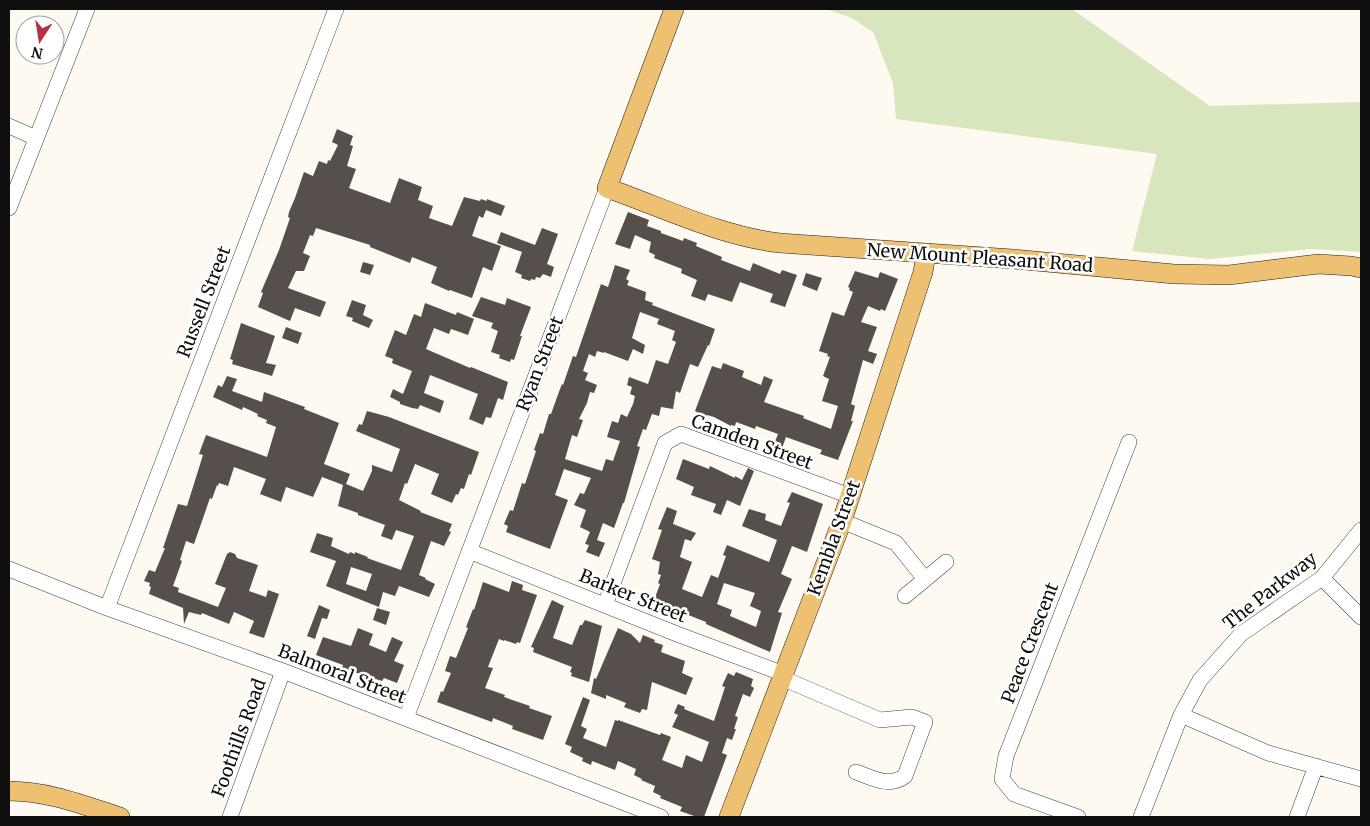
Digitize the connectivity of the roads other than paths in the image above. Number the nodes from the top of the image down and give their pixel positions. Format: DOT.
graph roads {
  1 [pos="87,9"];
  2 [pos="336,9"];
  3 [pos="674,9"];
  4 [pos="9,126"];
  5 [pos="36,138"];
  6 [pos="607,188"];
  7 [pos="9,208"];
  8 [pos="926,254"];
  9 [pos="1361,268"];
  10 [pos="1129,442"];
  11 [pos="850,496"];
  12 [pos="842,521"];
  13 [pos="1361,530"];
  14 [pos="469,552"];
  15 [pos="946,562"];
  16 [pos="9,569"];
  17 [pos="1322,578"];
  18 [pos="925,579"];
  19 [pos="905,596"];
  20 [pos="606,605"];
  21 [pos="107,608"];
  22 [pos="1361,617"];
  23 [pos="283,671"];
  24 [pos="783,676"];
  25 [pos="1181,715"];
  26 [pos="406,718"];
  27 [pos="1316,766"];
  28 [pos="856,772"];
  29 [pos="1361,779"];
  30 [pos="9,792"];
  31 [pos="120,817"];
  32 [pos="230,817"];
  33 [pos="661,817"];
  34 [pos="729,817"];
  35 [pos="1078,817"];
  36 [pos="1141,817"];
  37 [pos="1297,817"];
  1 -- 5 [label="street"];
  2 -- 21 [label="street, Russell Street"];
  3 -- 6 [label="main road, Ryan Street"];
  4 -- 5 [label="street"];
  5 -- 7 [label="street"];
  6 -- 8 [label="main road, New Mount Pleasant Road"];
  6 -- 14 [label="street, Ryan Street"];
  8 -- 9 [label="main road, New Mount Pleasant Road"];
  8 -- 11 [label="main road, Kembla Street"];
  10 -- 35 [label="street, Peace Crescent"];
  11 -- 12 [label="main road, Kembla Street"];
  11 -- 20 [label="street, Camden Street"];
  12 -- 18 [label="street"];
  12 -- 24 [label="main road, Kembla Street"];
  13 -- 17 [label="street, The Parkway"];
  14 -- 20 [label="street, Barker Street"];
  14 -- 26 [label="street, Ryan Street"];
  15 -- 18 [label="street"];
  16 -- 21 [label="street, Balmoral Street"];
  17 -- 22 [label="street"];
  17 -- 25 [label="street, The Parkway"];
  18 -- 19 [label="street"];
  20 -- 24 [label="street, Barker Street"];
  21 -- 23 [label="street, Balmoral Street"];
  23 -- 26 [label="street, Balmoral Street"];
  23 -- 32 [label="street, Foothills Road"];
  24 -- 28 [label="street, Barker Street"];
  24 -- 34 [label="main road, Kembla Street"];
  25 -- 27 [label="street"];
  25 -- 36 [label="street, The Parkway"];
  26 -- 33 [label="street, Balmoral Street"];
  27 -- 29 [label="street"];
  27 -- 37 [label="street"];
  30 -- 31 [label="main road"];
}
